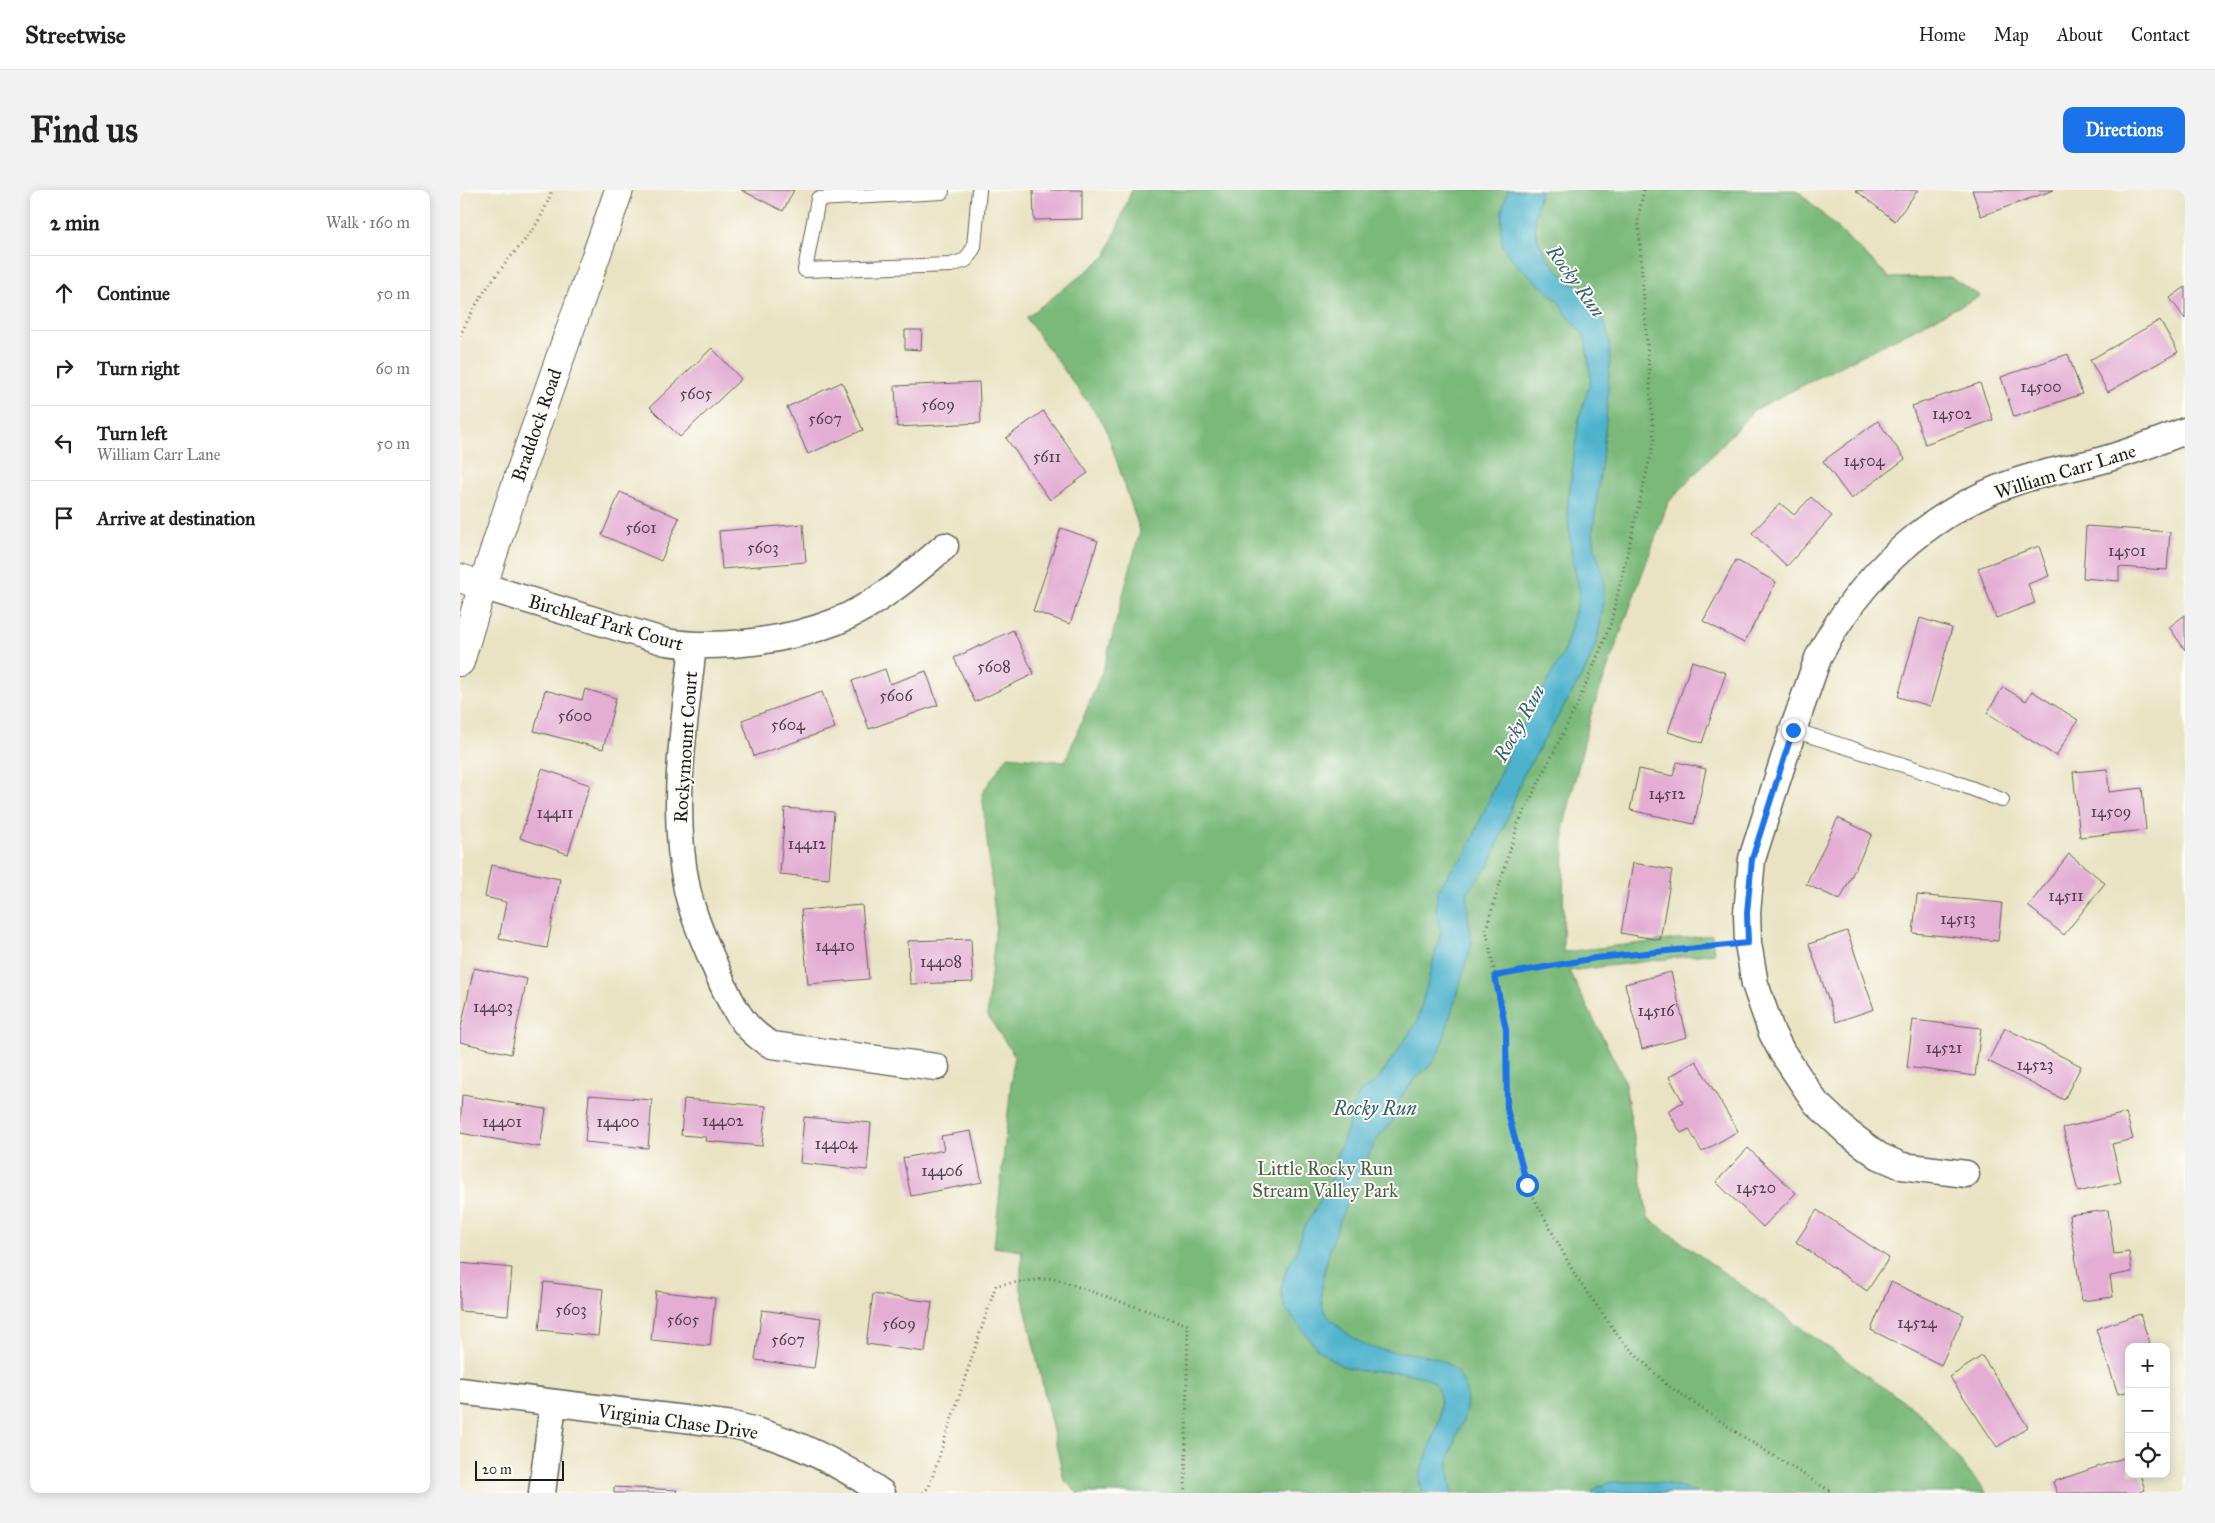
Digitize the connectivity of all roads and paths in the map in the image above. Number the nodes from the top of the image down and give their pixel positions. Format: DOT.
graph roads {
  1 [pos="552,190"];
  2 [pos="619,190"];
  3 [pos="942,190"];
  4 [pos="979,190"];
  5 [pos="1644,190"];
  6 [pos="460,336"];
  7 [pos="2185,431"];
  8 [pos="944,546"];
  9 [pos="471,582"];
  10 [pos="692,646"];
  11 [pos="460,662"];
  12 [pos="1793,730"];
  13 [pos="2002,800"];
  14 [pos="1748,943"];
  15 [pos="1495,976"];
  16 [pos="936,1067"];
  17 [pos="1966,1174"];
  18 [pos="460,1391"];
  19 [pos="553,1403"];
  20 [pos="542,1493"];
  21 [pos="882,1493"];
  22 [pos="923,1493"];
  23 [pos="1185,1493"];
  24 [pos="1833,1493"];
  1 -- 6 [label="path"];
  2 -- 9 [label="main road, Braddock Road"];
  3 -- 4 [label="lane"];
  5 -- 15 [label="path"];
  7 -- 12 [label="street, William Carr Lane"];
  8 -- 10 [label="street, Birchleaf Park Court"];
  9 -- 10 [label="street, Birchleaf Park Court"];
  9 -- 11 [label="main road, Braddock Road"];
  10 -- 16 [label="street, Rockymount Court"];
  12 -- 13 [label="lane"];
  12 -- 14 [label="street, William Carr Lane"];
  14 -- 15 [label="path"];
  14 -- 17 [label="street, William Carr Lane"];
  15 -- 24 [label="path"];
  18 -- 19 [label="street, Virginia Chase Drive"];
  19 -- 20 [label="street"];
  19 -- 21 [label="street, Virginia Chase Drive"];
  22 -- 23 [label="path"];
}
